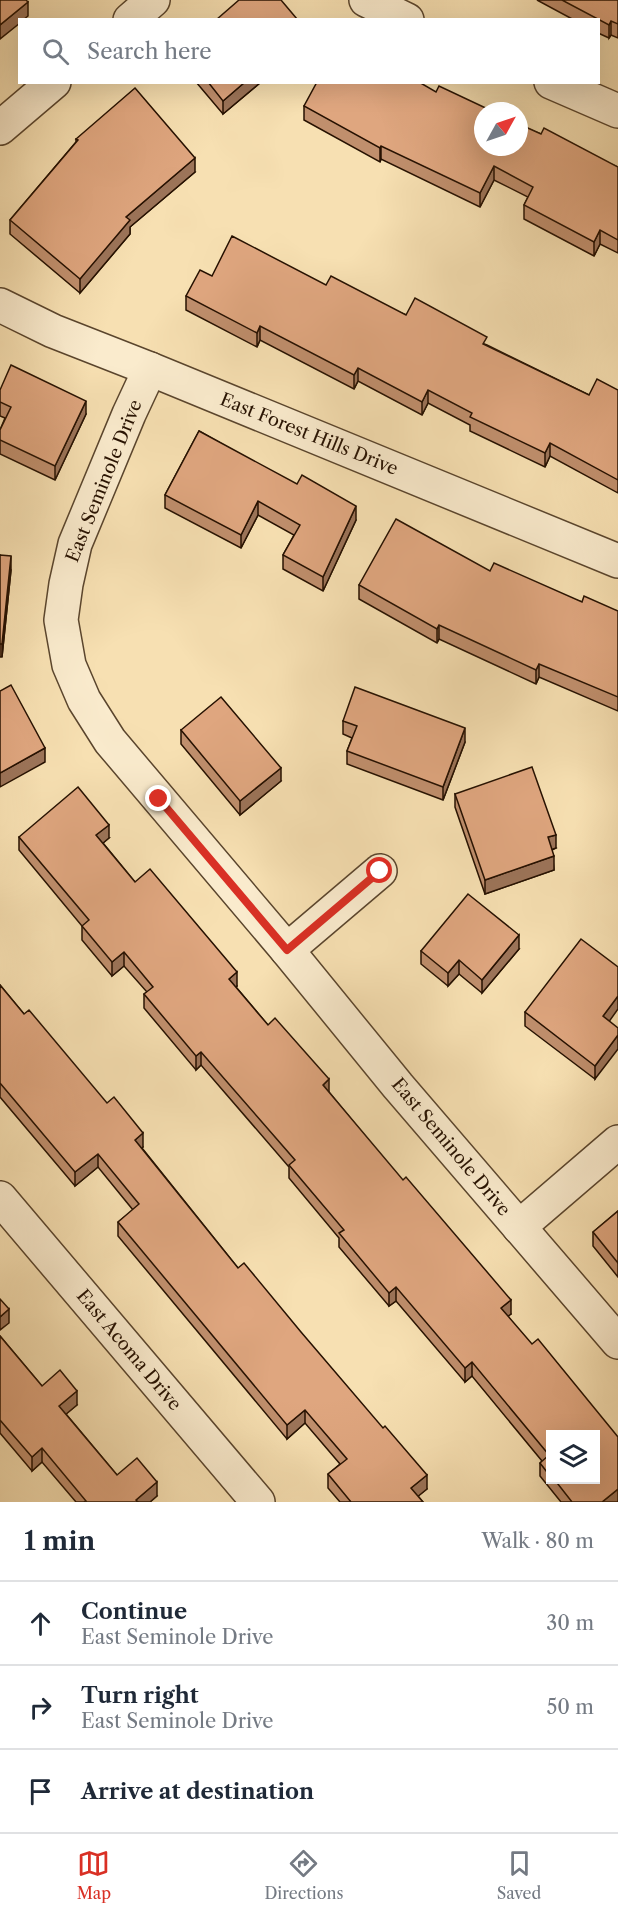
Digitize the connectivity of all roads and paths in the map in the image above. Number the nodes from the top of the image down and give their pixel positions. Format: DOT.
graph roads {
  1 [pos="153,0"];
  2 [pos="366,0"];
  3 [pos="132,18"];
  4 [pos="403,18"];
  5 [pos="52,84"];
  6 [pos="556,84"];
  7 [pos="618,111"];
  8 [pos="0,128"];
  9 [pos="0,305"];
  10 [pos="150,369"];
  11 [pos="618,561"];
  12 [pos="380,871"];
  13 [pos="287,950"];
  14 [pos="618,1142"];
  15 [pos="1,1202"];
  16 [pos="519,1227"];
  17 [pos="618,1342"];
  18 [pos="258,1502"];
  1 -- 3 [label="street"];
  2 -- 4 [label="street"];
  5 -- 8 [label="street"];
  6 -- 7 [label="street"];
  9 -- 10 [label="street, East Forest Hills Drive"];
  10 -- 11 [label="street, East Forest Hills Drive"];
  10 -- 13 [label="street, East Seminole Drive"];
  12 -- 13 [label="street"];
  13 -- 16 [label="street, East Seminole Drive"];
  14 -- 16 [label="street"];
  15 -- 18 [label="street, East Acoma Drive"];
  16 -- 17 [label="street, East Seminole Drive"];
}
